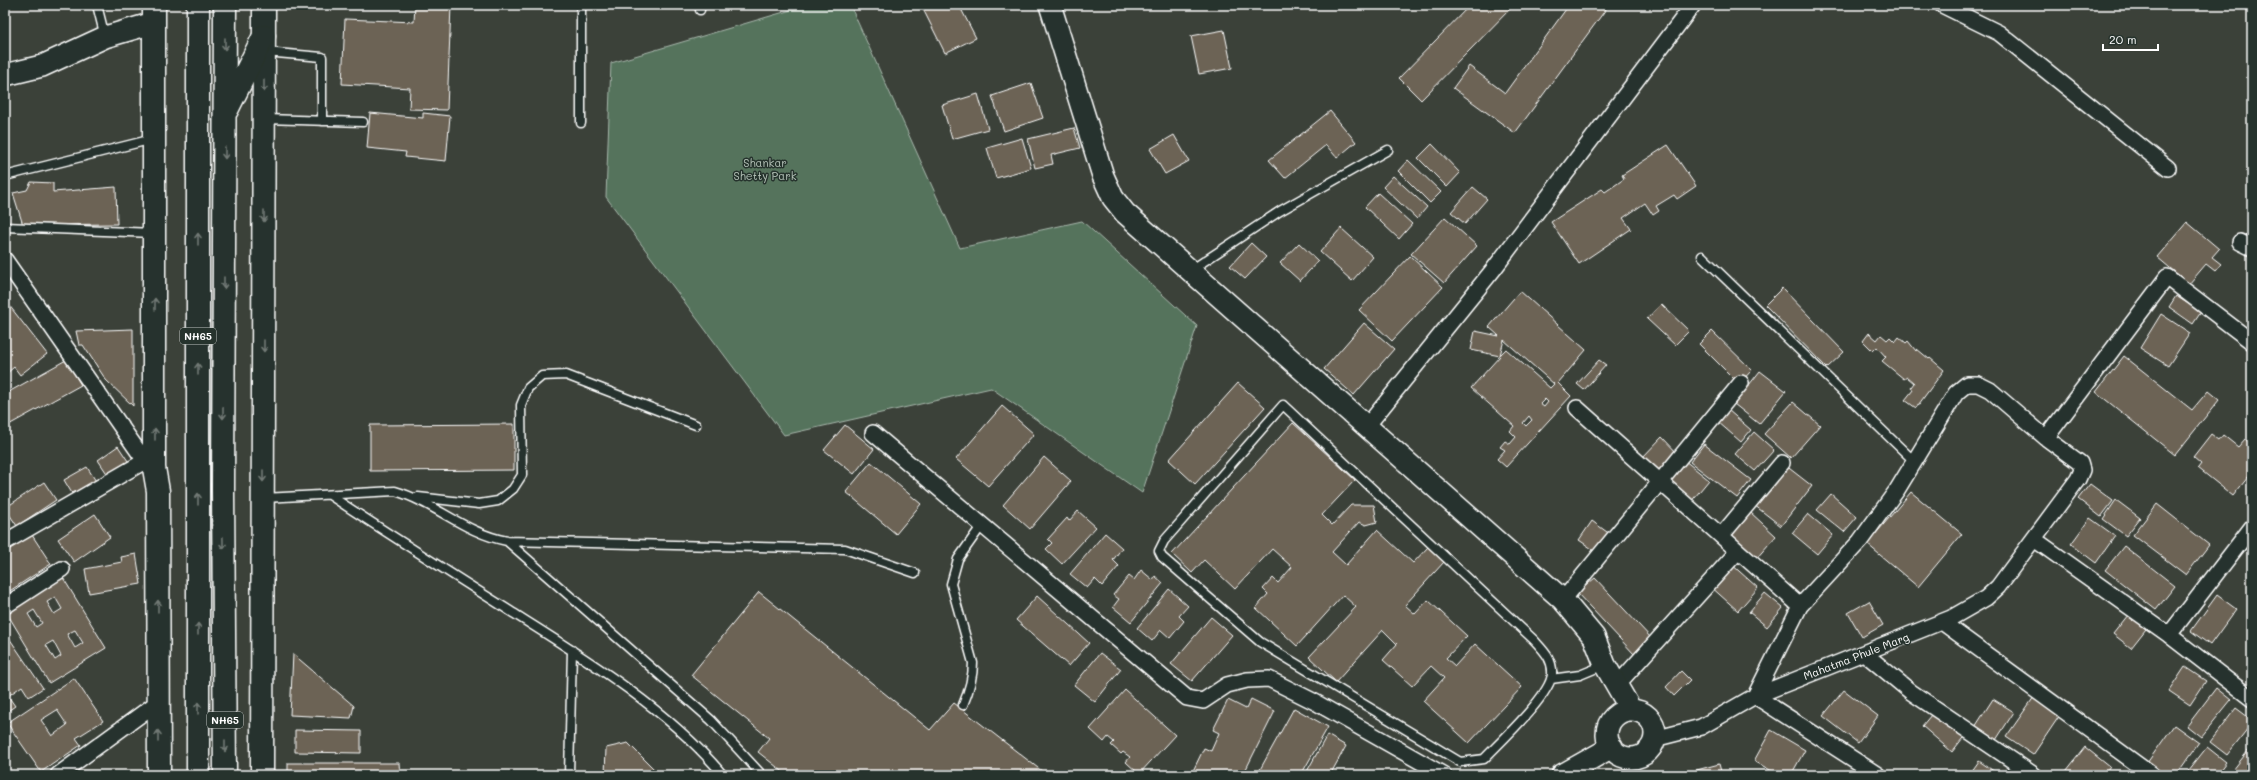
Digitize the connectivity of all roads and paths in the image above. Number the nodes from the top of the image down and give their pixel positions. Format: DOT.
graph roads {
  1 [pos="97,5"];
  2 [pos="198,5"];
  3 [pos="225,5"];
  4 [pos="264,5"];
  5 [pos="581,5"];
  6 [pos="1050,5"];
  7 [pos="1693,5"];
  8 [pos="1942,5"];
  9 [pos="153,14"];
  10 [pos="104,36"];
  11 [pos="264,44"];
  12 [pos="5,75"];
  13 [pos="225,114"];
  14 [pos="264,119"];
  15 [pos="322,120"];
  16 [pos="363,122"];
  17 [pos="581,123"];
  18 [pos="154,139"];
  19 [pos="1388,150"];
  20 [pos="2168,168"];
  21 [pos="5,176"];
  22 [pos="5,227"];
  23 [pos="156,233"];
  24 [pos="1702,256"];
  25 [pos="5,260"];
  26 [pos="1190,270"];
  27 [pos="2252,342"];
  28 [pos="1741,383"];
  29 [pos="1577,408"];
  30 [pos="696,425"];
  31 [pos="1367,426"];
  32 [pos="873,433"];
  33 [pos="2046,438"];
  34 [pos="1782,462"];
  35 [pos="1915,462"];
  36 [pos="150,465"];
  37 [pos="1660,482"];
  38 [pos="331,496"];
  39 [pos="413,496"];
  40 [pos="264,498"];
  41 [pos="982,525"];
  42 [pos="2252,527"];
  43 [pos="1721,536"];
  44 [pos="2034,539"];
  45 [pos="507,541"];
  46 [pos="5,542"];
  47 [pos="1738,551"];
  48 [pos="62,569"];
  49 [pos="915,573"];
  50 [pos="1563,600"];
  51 [pos="5,606"];
  52 [pos="1800,606"];
  53 [pos="1942,622"];
  54 [pos="2169,635"];
  55 [pos="572,650"];
  56 [pos="1864,653"];
  57 [pos="1605,665"];
  58 [pos="1551,679"];
  59 [pos="1617,685"];
  60 [pos="1755,696"];
  61 [pos="2252,699"];
  62 [pos="158,702"];
  63 [pos="962,705"];
  64 [pos="1631,710"];
  65 [pos="1654,739"];
  66 [pos="1612,748"];
  67 [pos="1568,774"];
  68 [pos="58,775"];
  69 [pos="158,775"];
  70 [pos="198,775"];
  71 [pos="225,775"];
  72 [pos="262,775"];
  73 [pos="569,775"];
  74 [pos="723,775"];
  75 [pos="762,775"];
  76 [pos="1444,775"];
  77 [pos="1878,775"];
  78 [pos="2034,775"];
  79 [pos="2152,775"];
  1 -- 10 [label="lane"];
  70 -- 2 [label="main road, NH65, one-way"];
  3 -- 13 [label="main road, NH65, one-way"];
  4 -- 11 [label="main road"];
  5 -- 17 [label="lane"];
  6 -- 26 [label="street"];
  7 -- 31 [label="street"];
  8 -- 20 [label="street"];
  9 -- 10 [label="street"];
  9 -- 18 [label="main road"];
  10 -- 12 [label="street"];
  11 -- 13 [label="main road"];
  11 -- 14 [label="main road, one-way"];
  11 -- 15 [label="lane"];
  13 -- 71 [label="main road, NH65, one-way"];
  14 -- 15 [label="lane"];
  14 -- 40 [label="main road, one-way"];
  15 -- 16 [label="lane"];
  18 -- 21 [label="lane"];
  18 -- 23 [label="main road"];
  19 -- 26 [label="lane"];
  22 -- 23 [label="lane"];
  36 -- 23 [label="main road, one-way"];
  24 -- 35 [label="lane"];
  25 -- 36 [label="street"];
  26 -- 31 [label="street"];
  27 -- 33 [label="street"];
  28 -- 37 [label="street"];
  29 -- 37 [label="street"];
  30 -- 39 [label="lane"];
  31 -- 50 [label="street"];
  32 -- 41 [label="street"];
  33 -- 35 [label="street"];
  33 -- 44 [label="street, Mahatma Phule Marg"];
  34 -- 43 [label="street"];
  35 -- 52 [label="street"];
  36 -- 46 [label="street"];
  62 -- 36 [label="main road, one-way"];
  37 -- 43 [label="street"];
  37 -- 50 [label="street"];
  38 -- 39 [label="lane"];
  38 -- 40 [label="lane"];
  38 -- 55 [label="lane"];
  39 -- 45 [label="lane"];
  40 -- 72 [label="main road"];
  41 -- 63 [label="lane"];
  41 -- 76 [label="street"];
  42 -- 54 [label="street"];
  43 -- 47 [label="street"];
  44 -- 53 [label="street, Mahatma Phule Marg"];
  44 -- 54 [label="street"];
  45 -- 49 [label="lane"];
  45 -- 75 [label="lane"];
  47 -- 52 [label="street"];
  47 -- 59 [label="street"];
  48 -- 51 [label="street"];
  50 -- 57 [label="street"];
  52 -- 60 [label="street"];
  53 -- 56 [label="street, Mahatma Phule Marg"];
  53 -- 79 [label="street"];
  54 -- 61 [label="street"];
  55 -- 73 [label="lane"];
  55 -- 74 [label="lane"];
  56 -- 60 [label="street, Mahatma Phule Marg"];
  56 -- 78 [label="street"];
  57 -- 58 [label="lane"];
  57 -- 59 [label="street"];
  58 -- 58 [label="lane"];
  59 -- 64 [label="street"];
  60 -- 65 [label="street, Mahatma Phule Marg"];
  60 -- 77 [label="street"];
  62 -- 68 [label="street"];
  69 -- 62 [label="main road, one-way"];
  64 -- 65 [label="street"];
  64 -- 66 [label="street"];
  65 -- 66 [label="street"];
  66 -- 67 [label="street"];
}
